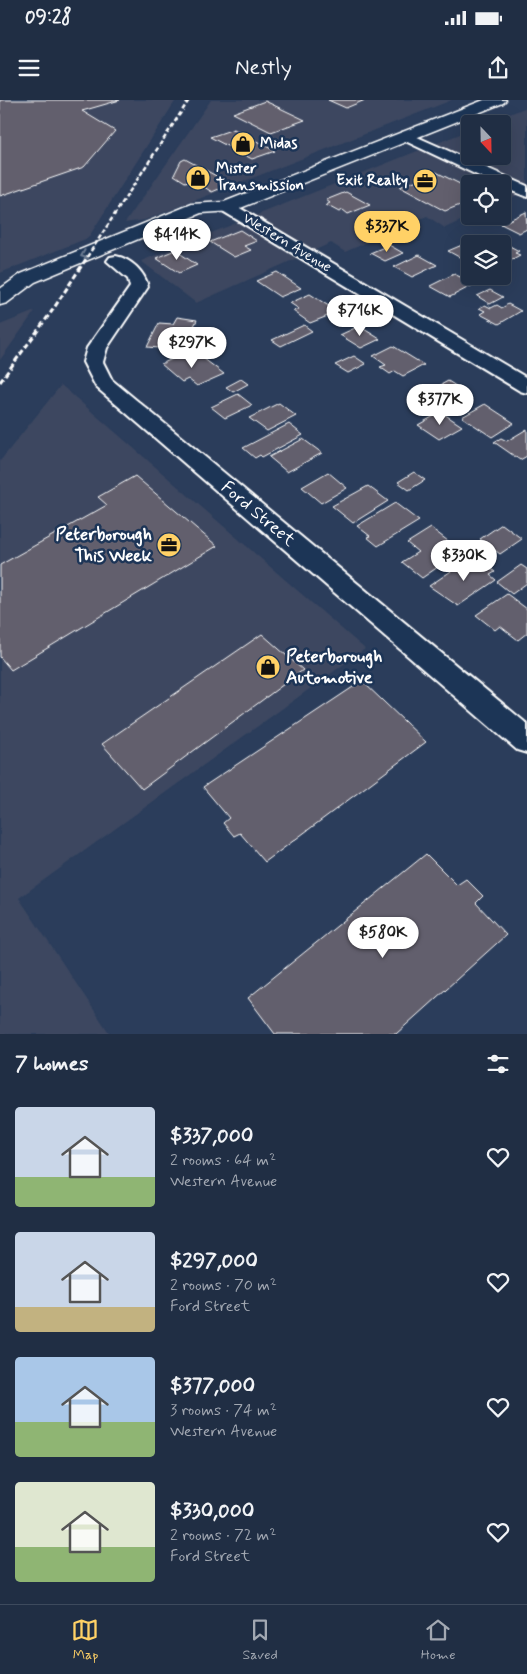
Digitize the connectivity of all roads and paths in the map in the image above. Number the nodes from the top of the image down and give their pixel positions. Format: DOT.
graph roads {
  1 [pos="498,100"];
  2 [pos="406,136"];
  3 [pos="527,192"];
  4 [pos="227,207"];
  5 [pos="116,260"];
  6 [pos="65,282"];
  7 [pos="43,292"];
  8 [pos="0,299"];
  9 [pos="527,387"];
  10 [pos="527,741"];
  1 -- 2 [label="main road"];
  2 -- 3 [label="street"];
  2 -- 4 [label="main road"];
  4 -- 5 [label="main road"];
  4 -- 8 [label="main road, one-way"];
  4 -- 9 [label="street, Western Avenue"];
  5 -- 6 [label="main road"];
  5 -- 10 [label="street, Ford Street"];
  7 -- 8 [label="main road"];
}
